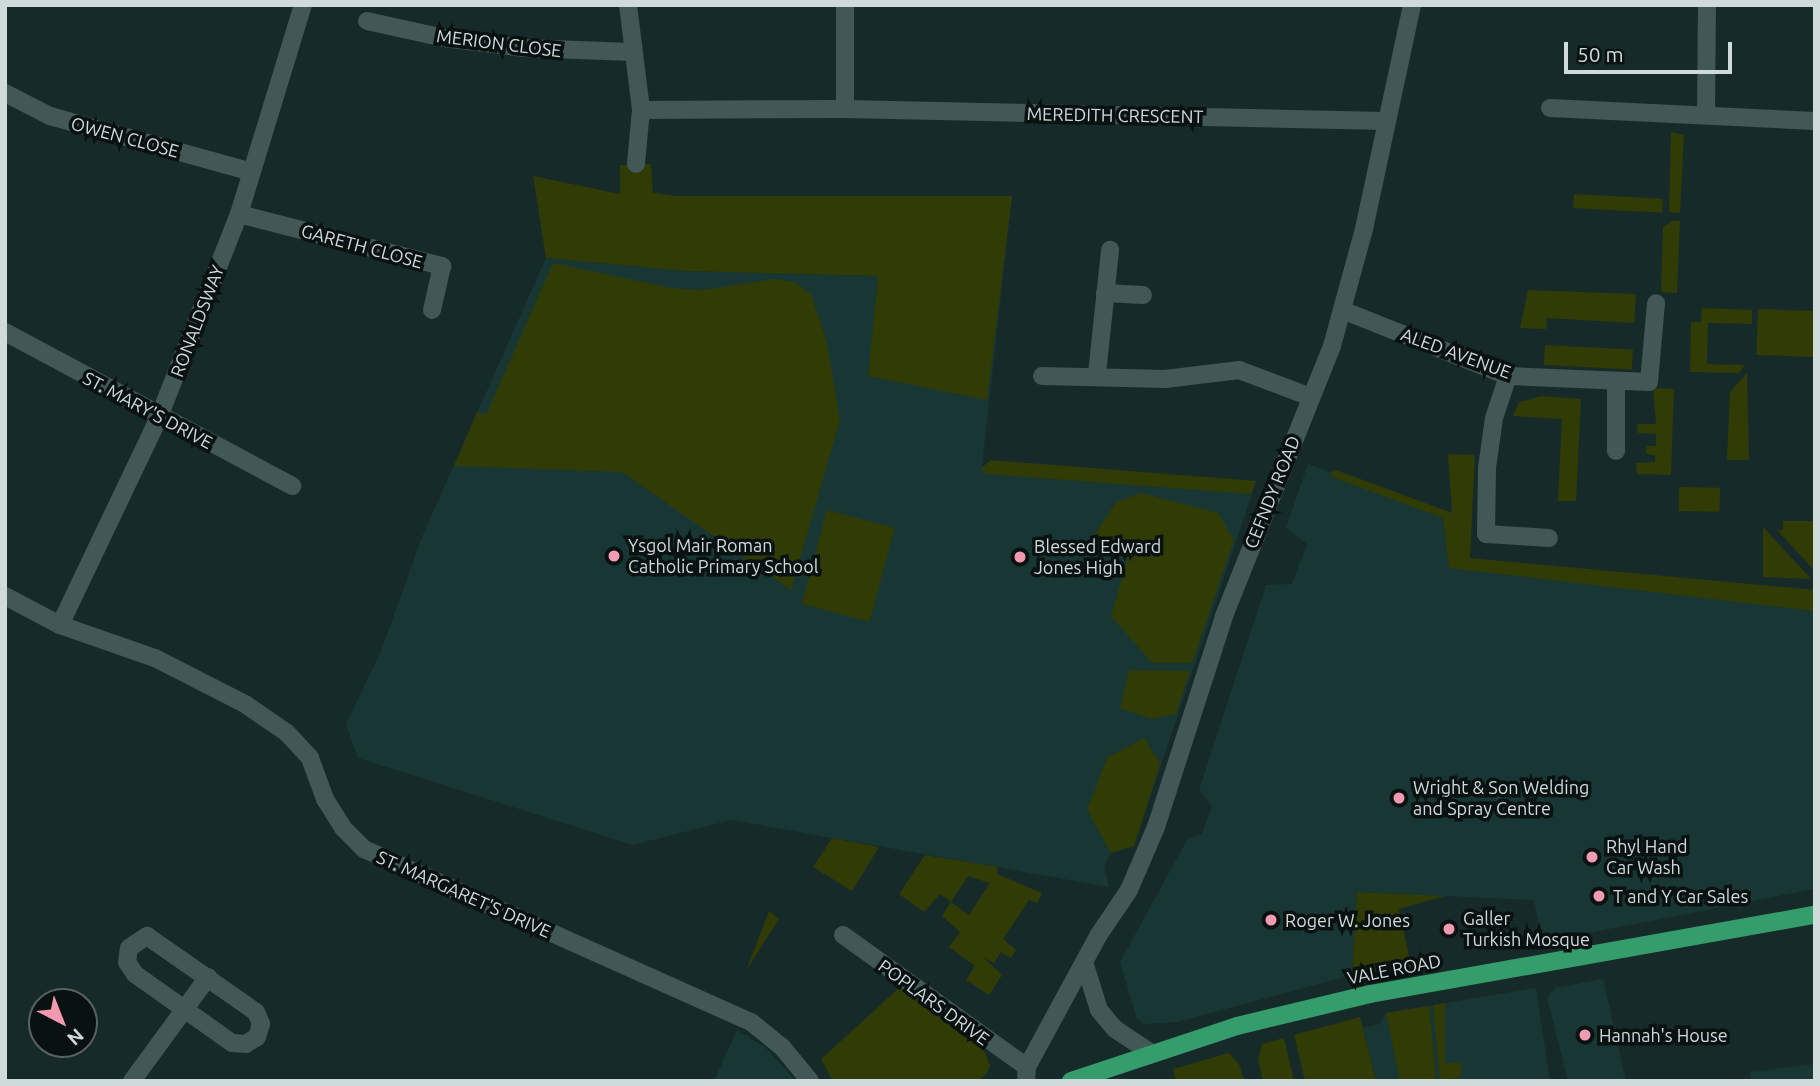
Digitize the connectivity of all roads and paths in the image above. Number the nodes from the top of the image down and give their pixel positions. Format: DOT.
graph roads {
  1 [pos="303,5"];
  2 [pos="628,5"];
  3 [pos="845,5"];
  4 [pos="1412,5"];
  5 [pos="1707,5"];
  6 [pos="367,20"];
  7 [pos="632,52"];
  8 [pos="5,93"];
  9 [pos="1550,108"];
  10 [pos="845,109"];
  11 [pos="641,110"];
  12 [pos="1706,115"];
  13 [pos="1385,121"];
  14 [pos="1815,121"];
  15 [pos="636,164"];
  16 [pos="248,171"];
  17 [pos="239,214"];
  18 [pos="1110,250"];
  19 [pos="1105,293"];
  20 [pos="1143,295"];
  21 [pos="1656,303"];
  22 [pos="432,310"];
  23 [pos="1342,310"];
  24 [pos="5,332"];
  25 [pos="1097,374"];
  26 [pos="1042,376"];
  27 [pos="1508,376"];
  28 [pos="1616,381"];
  29 [pos="1311,397"];
  30 [pos="159,417"];
  31 [pos="1616,451"];
  32 [pos="292,486"];
  33 [pos="1549,538"];
  34 [pos="5,596"];
  35 [pos="60,625"];
  36 [pos="1815,915"];
  37 [pos="843,935"];
  38 [pos="1084,962"];
  39 [pos="208,977"];
  40 [pos="184,1009"];
  41 [pos="1151,1053"];
  42 [pos="1026,1074"];
  43 [pos="132,1081"];
  44 [pos="810,1081"];
  45 [pos="1071,1081"];
  1 -- 16 [label="street, RONALDSWAY"];
  2 -- 7 [label="street"];
  3 -- 10 [label="street"];
  4 -- 13 [label="street, CEFNDY ROAD"];
  5 -- 12 [label="street"];
  6 -- 7 [label="street, MERION CLOSE"];
  7 -- 11 [label="street"];
  8 -- 16 [label="street, OWEN CLOSE"];
  9 -- 12 [label="street"];
  10 -- 11 [label="street, MEREDITH CRESCENT"];
  10 -- 13 [label="street, MEREDITH CRESCENT"];
  11 -- 15 [label="street"];
  12 -- 14 [label="street"];
  13 -- 23 [label="street, CEFNDY ROAD"];
  16 -- 17 [label="street, RONALDSWAY"];
  17 -- 22 [label="street, GARETH CLOSE"];
  17 -- 30 [label="street, RONALDSWAY"];
  18 -- 19 [label="street"];
  19 -- 20 [label="street"];
  19 -- 25 [label="street"];
  21 -- 28 [label="street, ALED AVENUE"];
  23 -- 27 [label="street, ALED AVENUE"];
  23 -- 29 [label="street, CEFNDY ROAD"];
  24 -- 30 [label="street, ST. MARY'S DRIVE"];
  25 -- 26 [label="street"];
  25 -- 29 [label="street"];
  27 -- 28 [label="street, ALED AVENUE"];
  27 -- 33 [label="street"];
  28 -- 31 [label="street"];
  29 -- 38 [label="street, CEFNDY ROAD"];
  30 -- 32 [label="street, ST. MARY'S DRIVE"];
  30 -- 35 [label="street, RONALDSWAY"];
  34 -- 35 [label="street, ST. MARGARET'S DRIVE"];
  35 -- 44 [label="street, ST. MARGARET'S DRIVE"];
  36 -- 41 [label="main road, VALE ROAD"];
  37 -- 42 [label="street, POPLARS DRIVE"];
  38 -- 41 [label="street"];
  38 -- 42 [label="street, CEFNDY ROAD"];
  39 -- 40 [label="street"];
  39 -- 40 [label="street"];
  39 -- 40 [label="street"];
  40 -- 43 [label="street"];
  41 -- 45 [label="main road, VALE ROAD"];
}
